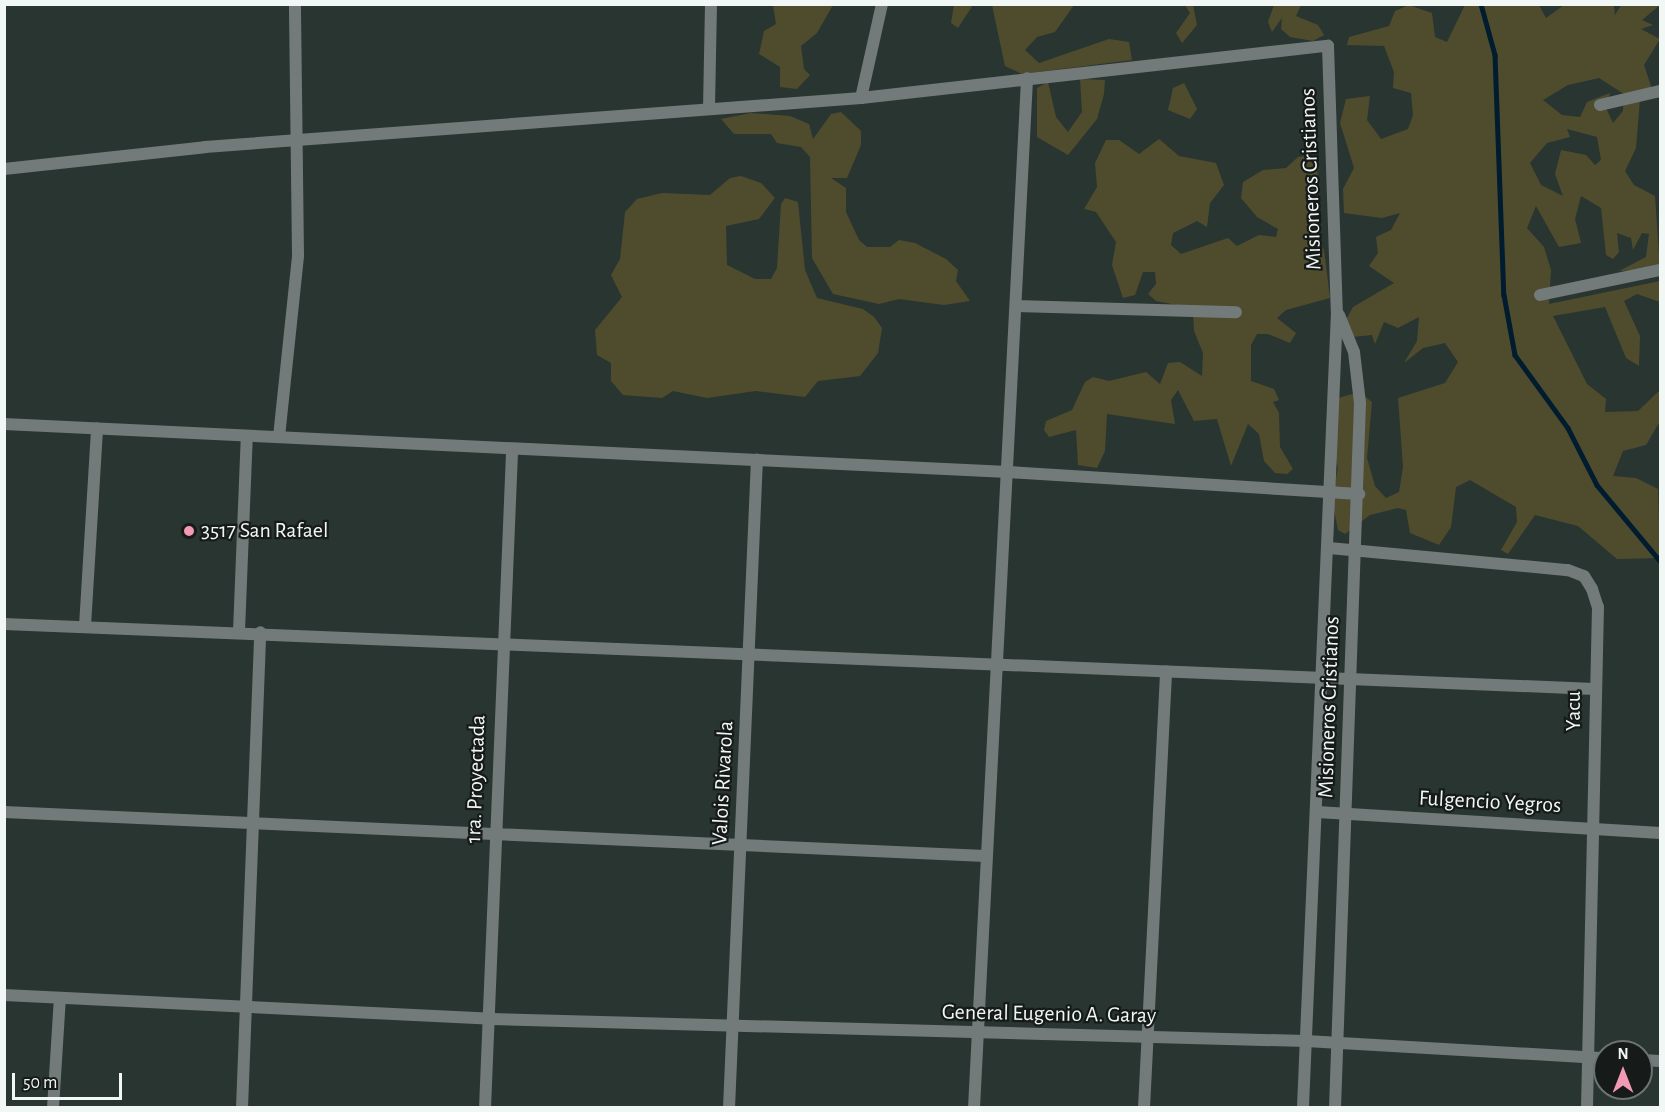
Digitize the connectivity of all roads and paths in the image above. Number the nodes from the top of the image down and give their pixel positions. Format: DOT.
graph roads {
  1 [pos="295,4"];
  2 [pos="711,4"];
  3 [pos="882,4"];
  4 [pos="1027,78"];
  5 [pos="1660,91"];
  6 [pos="861,98"];
  7 [pos="1600,105"];
  8 [pos="709,108"];
  9 [pos="297,140"];
  10 [pos="4,169"];
  11 [pos="1660,270"];
  12 [pos="1540,295"];
  13 [pos="1016,306"];
  14 [pos="1236,312"];
  15 [pos="1337,312"];
  16 [pos="4,424"];
  17 [pos="97,428"];
  18 [pos="247,436"];
  19 [pos="279,437"];
  20 [pos="512,452"];
  21 [pos="757,460"];
  22 [pos="1008,472"];
  23 [pos="1331,490"];
  24 [pos="1359,494"];
  25 [pos="1329,548"];
  26 [pos="1356,552"];
  27 [pos="4,624"];
  28 [pos="85,627"];
  29 [pos="239,631"];
  30 [pos="260,632"];
  31 [pos="502,644"];
  32 [pos="751,651"];
  33 [pos="998,661"];
  34 [pos="1166,672"];
  35 [pos="1351,676"];
  36 [pos="1323,678"];
  37 [pos="1595,689"];
  38 [pos="4,812"];
  39 [pos="1317,812"];
  40 [pos="1346,814"];
  41 [pos="253,820"];
  42 [pos="1595,829"];
  43 [pos="1660,833"];
  44 [pos="495,835"];
  45 [pos="741,841"];
  46 [pos="985,856"];
  47 [pos="4,995"];
  48 [pos="60,998"];
  49 [pos="249,1006"];
  50 [pos="491,1019"];
  51 [pos="734,1026"];
  52 [pos="976,1033"];
  53 [pos="1148,1037"];
  54 [pos="1306,1041"];
  55 [pos="1338,1044"];
  56 [pos="1589,1057"];
  57 [pos="1593,1057"];
  58 [pos="52,1107"];
  59 [pos="242,1107"];
  60 [pos="485,1107"];
  61 [pos="729,1107"];
  62 [pos="974,1107"];
  63 [pos="1144,1107"];
  64 [pos="1303,1107"];
  65 [pos="1335,1107"];
  66 [pos="1587,1107"];
  1 -- 9 [label="street"];
  2 -- 8 [label="street"];
  3 -- 6 [label="street"];
  4 -- 6 [label="street"];
  4 -- 13 [label="street"];
  4 -- 15 [label="street, Misioneros Cristianos"];
  5 -- 7 [label="street"];
  6 -- 8 [label="street"];
  8 -- 9 [label="street"];
  9 -- 10 [label="street"];
  9 -- 19 [label="street"];
  11 -- 12 [label="street"];
  13 -- 14 [label="street"];
  13 -- 22 [label="street"];
  15 -- 23 [label="street, Misioneros Cristianos"];
  15 -- 24 [label="street, Misioneros Cristianos"];
  16 -- 17 [label="street"];
  17 -- 18 [label="street"];
  17 -- 28 [label="street"];
  18 -- 19 [label="street"];
  18 -- 29 [label="street"];
  19 -- 20 [label="street"];
  20 -- 21 [label="street"];
  20 -- 31 [label="street, 1ra. Proyectada"];
  21 -- 22 [label="street"];
  21 -- 32 [label="street, Valois Rivarola"];
  22 -- 23 [label="street"];
  22 -- 33 [label="street"];
  23 -- 24 [label="street"];
  23 -- 25 [label="street, Misioneros Cristianos"];
  24 -- 26 [label="street, Misioneros Cristianos"];
  25 -- 26 [label="street, Yacu"];
  25 -- 36 [label="street, Misioneros Cristianos"];
  26 -- 35 [label="street, Misioneros Cristianos"];
  26 -- 37 [label="street, Yacu"];
  27 -- 28 [label="street"];
  28 -- 29 [label="street"];
  29 -- 30 [label="street"];
  30 -- 31 [label="street"];
  30 -- 41 [label="street"];
  31 -- 32 [label="street"];
  31 -- 44 [label="street, 1ra. Proyectada"];
  32 -- 33 [label="street"];
  32 -- 45 [label="street, Valois Rivarola"];
  33 -- 34 [label="street"];
  33 -- 46 [label="street"];
  34 -- 36 [label="street"];
  34 -- 53 [label="street"];
  35 -- 36 [label="street"];
  35 -- 37 [label="street"];
  35 -- 40 [label="street, Misioneros Cristianos"];
  36 -- 39 [label="street, Misioneros Cristianos"];
  37 -- 42 [label="street, Yacu"];
  38 -- 41 [label="street"];
  39 -- 40 [label="street, Fulgencio Yegros"];
  39 -- 54 [label="street, Misioneros Cristianos"];
  40 -- 42 [label="street, Fulgencio Yegros"];
  40 -- 55 [label="street, Misioneros Cristianos"];
  41 -- 44 [label="street"];
  41 -- 49 [label="street"];
  42 -- 43 [label="street, Fulgencio Yegros"];
  42 -- 56 [label="street, Yacu"];
  44 -- 45 [label="street"];
  44 -- 50 [label="street, 1ra. Proyectada"];
  45 -- 46 [label="street"];
  45 -- 51 [label="street, Valois Rivarola"];
  46 -- 52 [label="street"];
  47 -- 48 [label="street, General Eugenio A. Garay"];
  48 -- 49 [label="street, General Eugenio A. Garay"];
  48 -- 58 [label="street"];
  49 -- 50 [label="street, General Eugenio A. Garay"];
  49 -- 59 [label="street"];
  50 -- 51 [label="street, General Eugenio A. Garay"];
  50 -- 60 [label="street, 1ra. Proyectada"];
  51 -- 52 [label="street, General Eugenio A. Garay"];
  51 -- 61 [label="street, Valois Rivarola"];
  52 -- 53 [label="street, General Eugenio A. Garay"];
  52 -- 62 [label="street"];
  53 -- 54 [label="street, General Eugenio A. Garay"];
  53 -- 63 [label="street"];
  54 -- 55 [label="street, General Eugenio A. Garay"];
  54 -- 64 [label="street, Misioneros Cristianos"];
  55 -- 56 [label="street, General Eugenio A. Garay"];
  55 -- 65 [label="street, Misioneros Cristianos"];
  56 -- 57 [label="street, General Eugenio A. Garay"];
  56 -- 66 [label="street, Yacu"];
}
